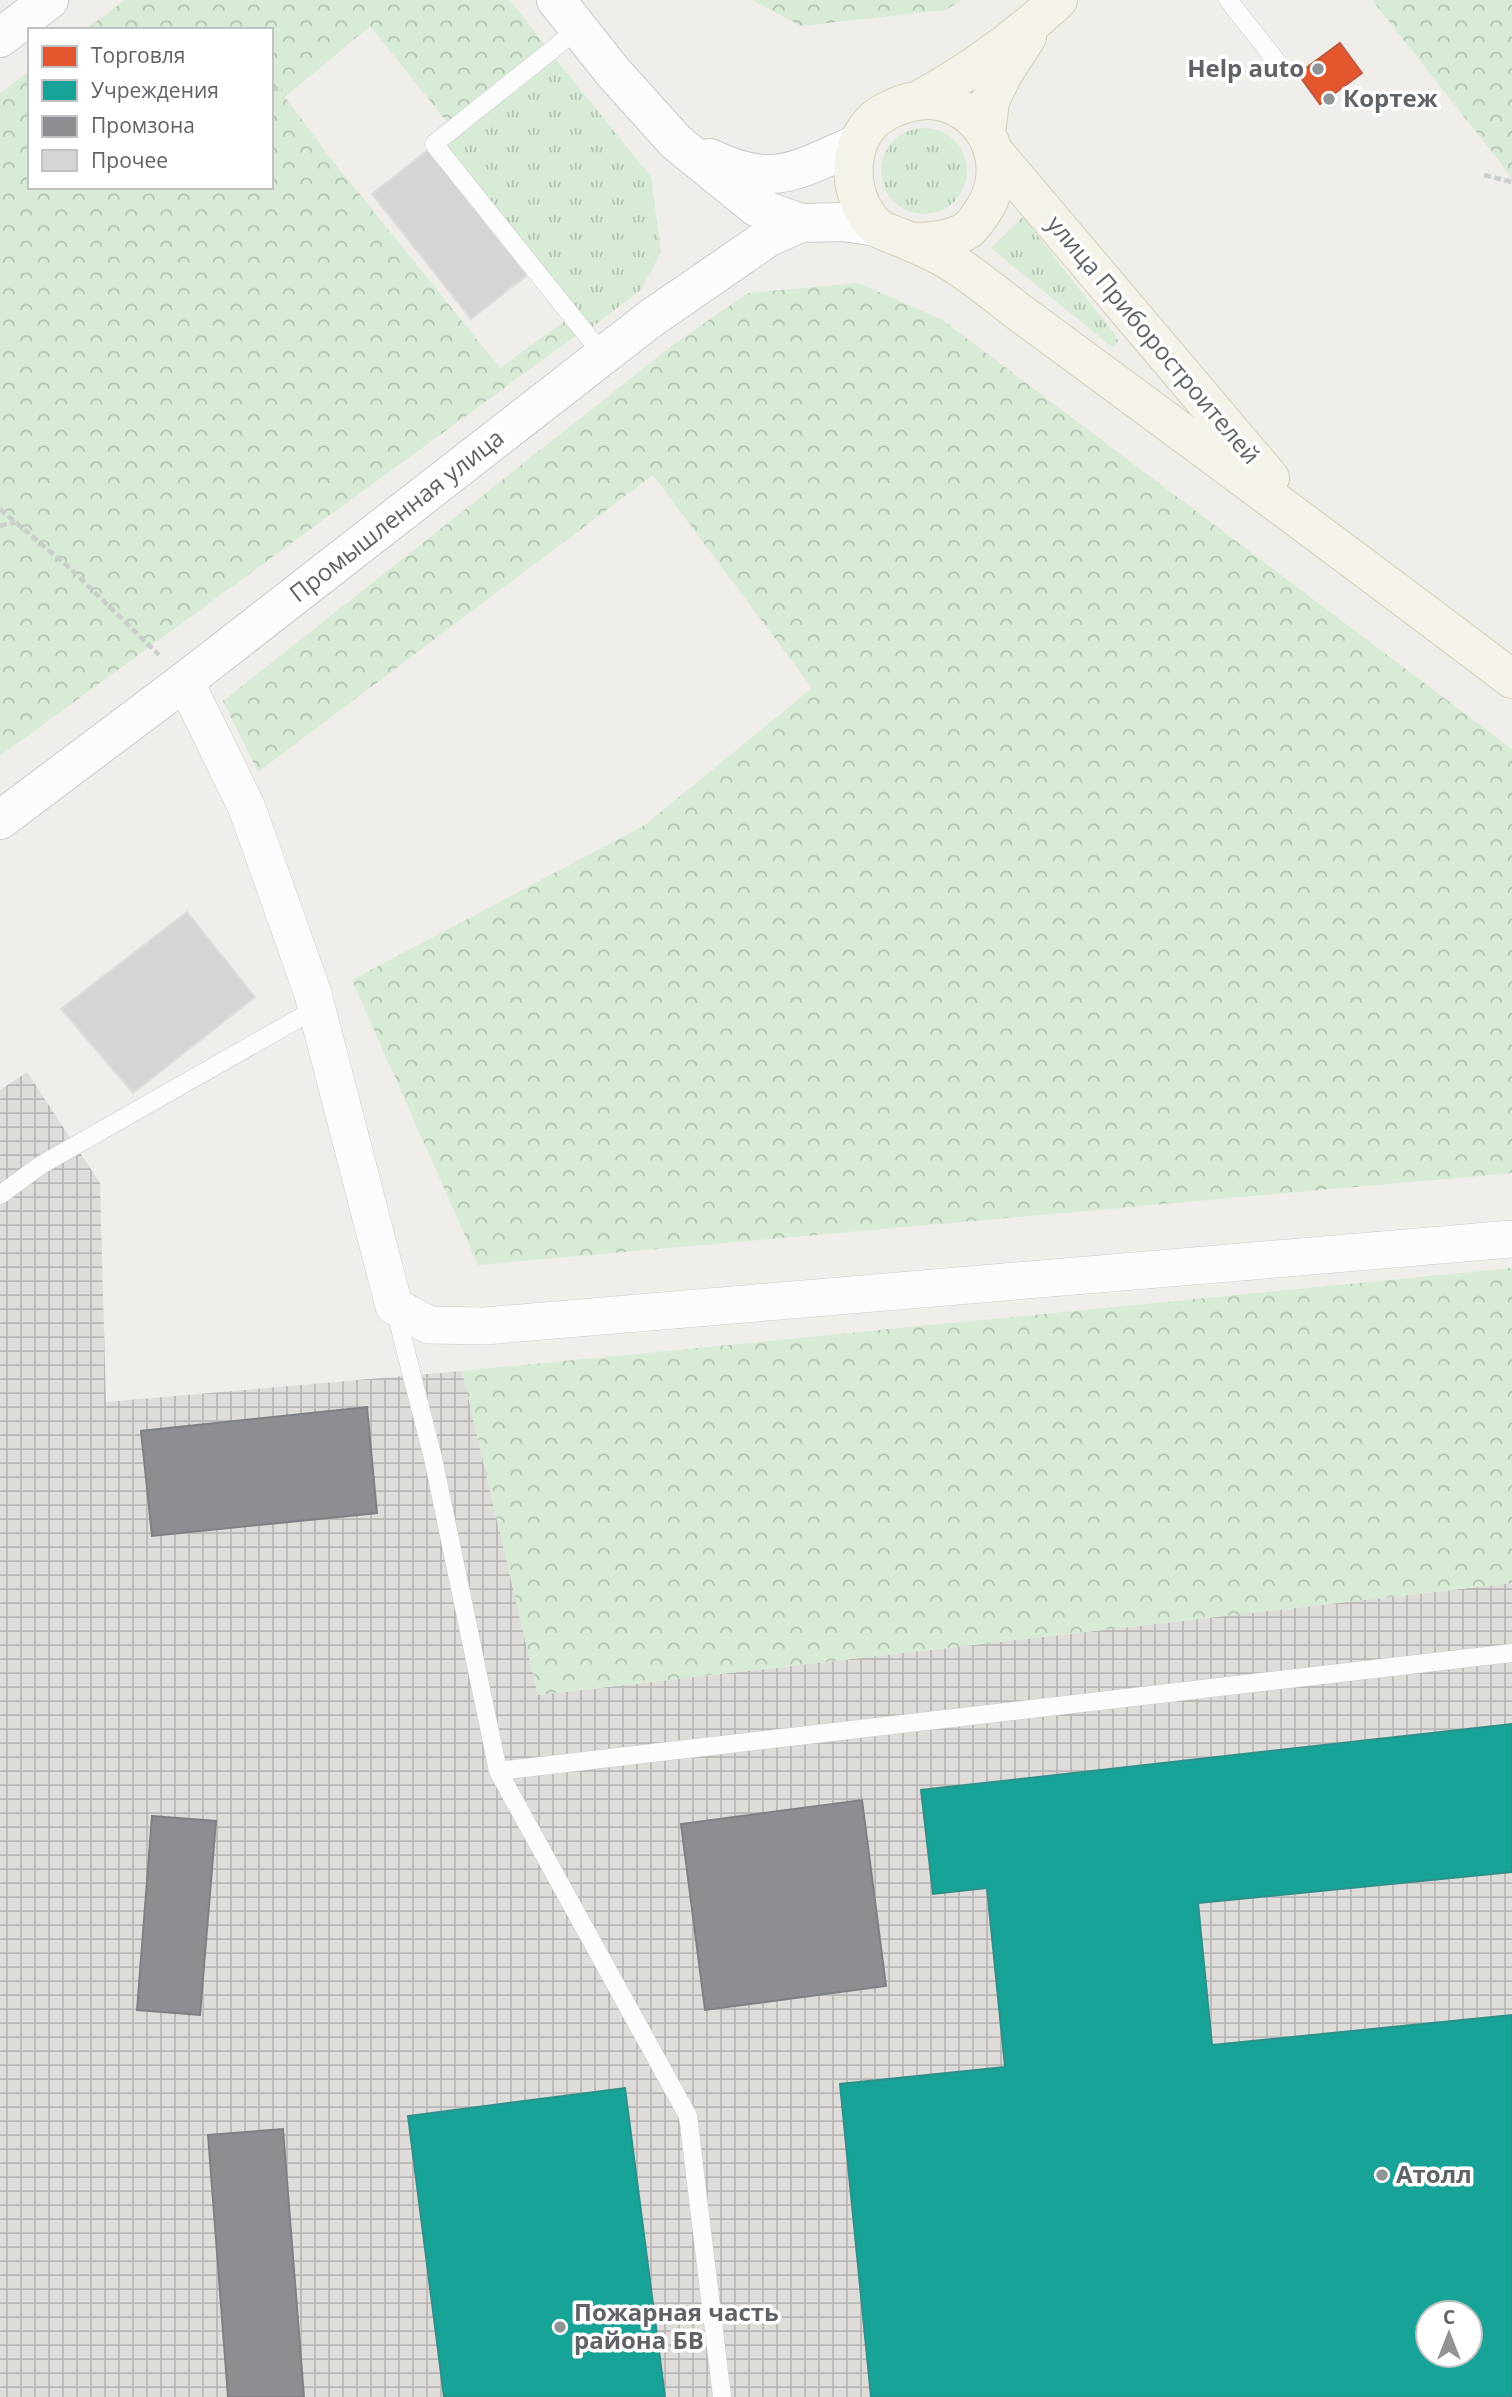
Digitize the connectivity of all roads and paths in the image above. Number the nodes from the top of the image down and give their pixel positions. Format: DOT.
graph roads {
  1 [pos="49,0"];
  2 [pos="1228,0"];
  3 [pos="1050,8"];
  4 [pos="567,15"];
  5 [pos="0,38"];
  6 [pos="1282,66"];
  7 [pos="273,88"];
  8 [pos="282,90"];
  9 [pos="921,99"];
  10 [pos="676,142"];
  11 [pos="990,143"];
  12 [pos="857,145"];
  13 [pos="1484,175"];
  14 [pos="1512,182"];
  15 [pos="802,223"];
  16 [pos="877,227"];
  17 [pos="912,242"];
  18 [pos="603,355"];
  19 [pos="0,509"];
  20 [pos="15,522"];
  21 [pos="0,526"];
  22 [pos="1312,528"];
  23 [pos="1512,679"];
  24 [pos="185,681"];
  25 [pos="0,820"];
  26 [pos="317,1007"];
  27 [pos="0,1195"];
  28 [pos="1512,1240"];
  29 [pos="394,1306"];
  30 [pos="1512,1653"];
  31 [pos="498,1771"];
  32 [pos="722,2397"];
  1 -- 5 [label="street"];
  2 -- 6 [label="lane"];
  3 -- 9 [label="main road"];
  3 -- 11 [label="main road"];
  4 -- 10 [label="street"];
  4 -- 18 [label="lane"];
  7 -- 8 [label="path"];
  9 -- 11 [label="main road"];
  9 -- 12 [label="main road"];
  10 -- 12 [label="street"];
  10 -- 15 [label="street"];
  11 -- 17 [label="main road"];
  11 -- 22 [label="main road, улица Приборостроителей"];
  12 -- 16 [label="main road"];
  13 -- 14 [label="path"];
  15 -- 16 [label="street"];
  15 -- 18 [label="street, Промышленная улица"];
  16 -- 17 [label="main road"];
  17 -- 22 [label="main road, улица Приборостроителей"];
  18 -- 24 [label="street, Промышленная улица"];
  19 -- 20 [label="path"];
  20 -- 21 [label="path"];
  20 -- 24 [label="path"];
  22 -- 23 [label="main road, улица Приборостроителей"];
  24 -- 25 [label="street, Промышленная улица"];
  24 -- 26 [label="street"];
  26 -- 27 [label="lane"];
  26 -- 29 [label="street"];
  28 -- 29 [label="street"];
  29 -- 31 [label="lane"];
  30 -- 31 [label="lane"];
  31 -- 32 [label="lane"];
}
